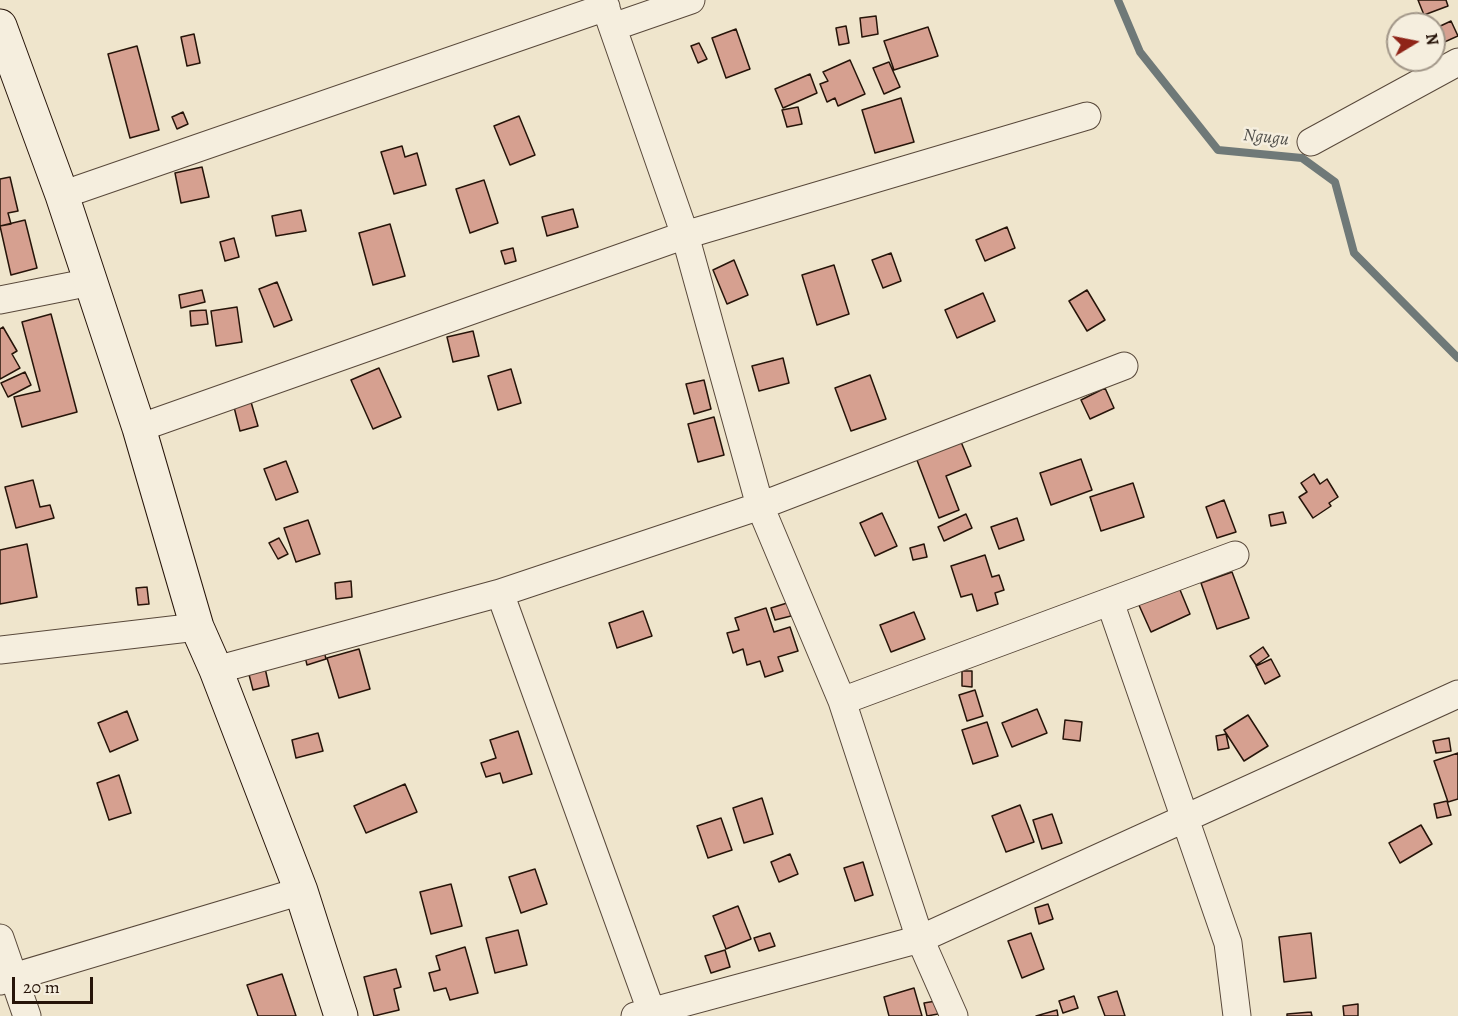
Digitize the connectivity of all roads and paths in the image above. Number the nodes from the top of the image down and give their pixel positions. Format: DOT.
graph roads {
  1 [pos="691,0"];
  2 [pos="607,11"];
  3 [pos="0,26"];
  4 [pos="1458,62"];
  5 [pos="1087,116"];
  6 [pos="1311,142"];
  7 [pos="62,195"];
  8 [pos="685,235"];
  9 [pos="91,282"];
  10 [pos="0,300"];
  11 [pos="1124,366"];
  12 [pos="140,428"];
  13 [pos="760,506"];
  14 [pos="1235,555"];
  15 [pos="500,593"];
  16 [pos="1110,602"];
  17 [pos="197,627"];
  18 [pos="0,650"];
  19 [pos="216,670"];
  20 [pos="1458,694"];
  21 [pos="842,701"];
  22 [pos="1184,818"];
  23 [pos="301,891"];
  24 [pos="0,938"];
  25 [pos="920,939"];
  26 [pos="7,979"];
  27 [pos="646,1014"];
  28 [pos="27,1016"];
  29 [pos="341,1016"];
  30 [pos="954,1016"];
  31 [pos="1237,1016"];
  1 -- 2 [label="street"];
  2 -- 7 [label="street"];
  2 -- 8 [label="street"];
  3 -- 7 [label="main road"];
  4 -- 6 [label="street"];
  5 -- 8 [label="street"];
  7 -- 9 [label="main road"];
  8 -- 12 [label="street"];
  8 -- 13 [label="street"];
  9 -- 10 [label="street"];
  9 -- 12 [label="main road"];
  11 -- 13 [label="street"];
  12 -- 17 [label="main road"];
  13 -- 15 [label="street"];
  13 -- 21 [label="street"];
  14 -- 16 [label="street"];
  15 -- 19 [label="street"];
  15 -- 27 [label="street"];
  16 -- 21 [label="street"];
  16 -- 22 [label="street"];
  17 -- 18 [label="street"];
  17 -- 19 [label="main road"];
  19 -- 23 [label="main road"];
  20 -- 22 [label="street"];
  21 -- 25 [label="street"];
  22 -- 25 [label="street"];
  22 -- 31 [label="street"];
  23 -- 26 [label="street"];
  23 -- 29 [label="main road"];
  24 -- 26 [label="street"];
  25 -- 27 [label="street"];
  25 -- 30 [label="street"];
  26 -- 28 [label="street"];
}
